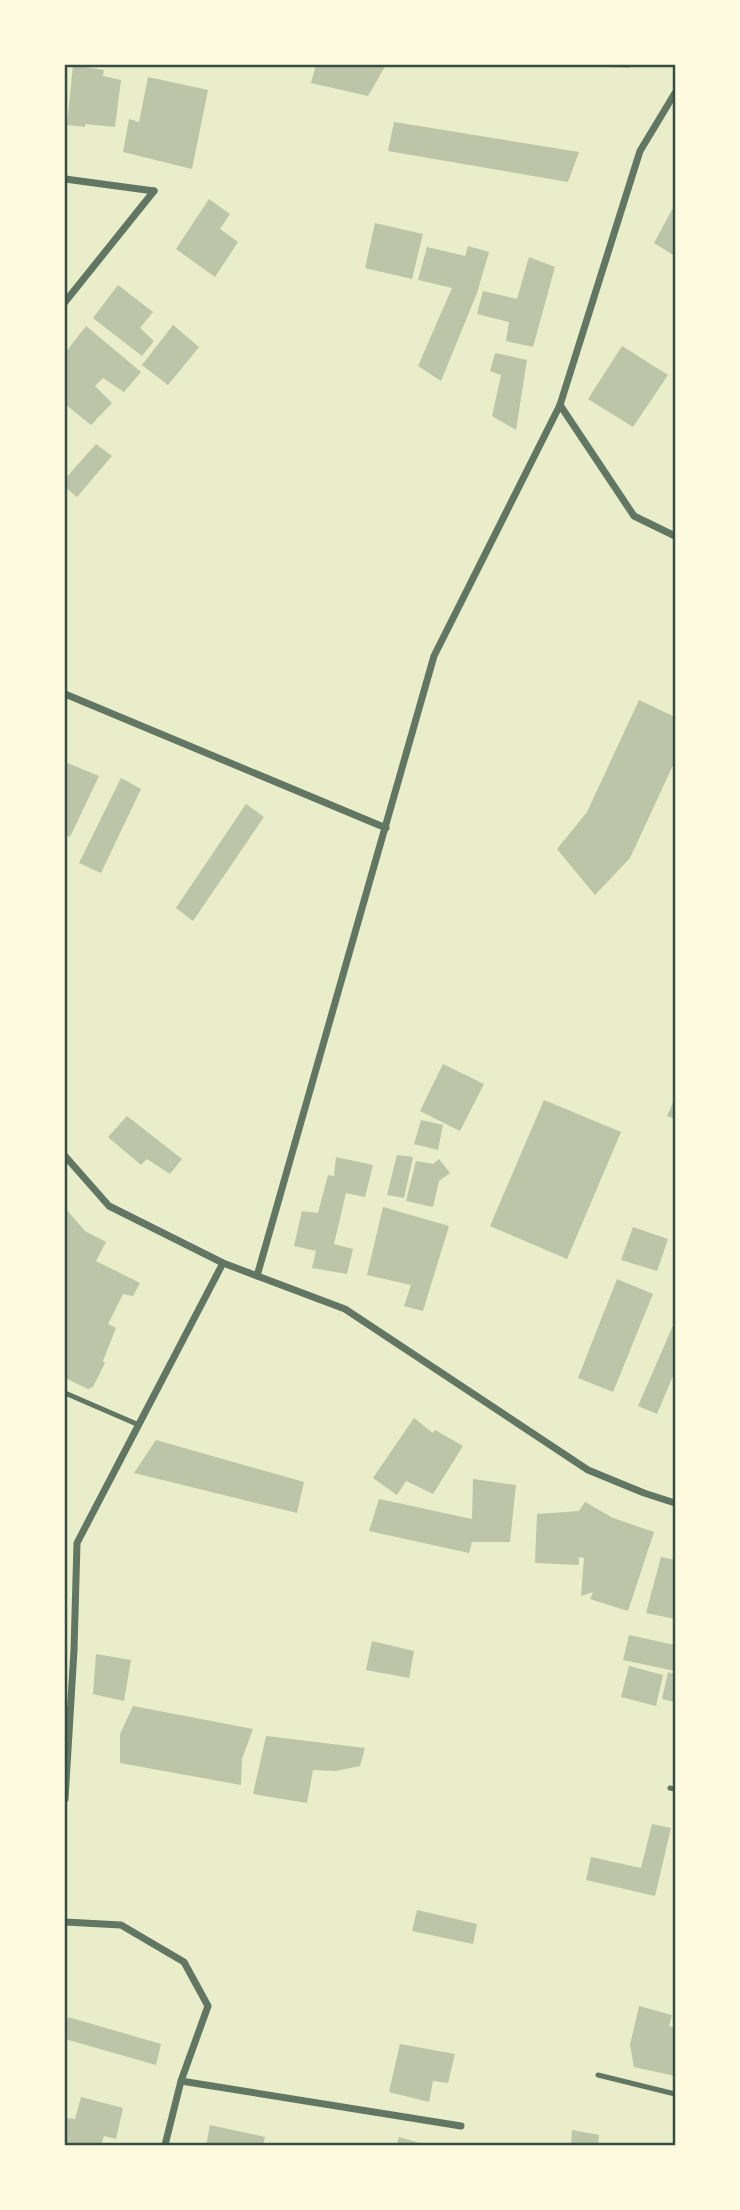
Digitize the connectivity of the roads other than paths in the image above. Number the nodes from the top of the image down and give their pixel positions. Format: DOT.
graph roads {
  1 [pos="675,93"];
  2 [pos="65,179"];
  3 [pos="65,302"];
  4 [pos="560,405"];
  5 [pos="675,536"];
  6 [pos="65,694"];
  7 [pos="386,828"];
  8 [pos="65,1156"];
  9 [pos="223,1263"];
  10 [pos="257,1276"];
  11 [pos="65,1394"];
  12 [pos="139,1425"];
  13 [pos="675,1503"];
  14 [pos="65,1648"];
  15 [pos="74,1650"];
  16 [pos="65,1799"];
  17 [pos="65,1922"];
  18 [pos="598,2075"];
  19 [pos="181,2081"];
  20 [pos="675,2094"];
  21 [pos="461,2126"];
  22 [pos="166,2145"];
  1 -- 4 [label="street"];
  2 -- 3 [label="street"];
  4 -- 5 [label="street"];
  4 -- 7 [label="street"];
  6 -- 7 [label="street"];
  7 -- 10 [label="street"];
  8 -- 9 [label="street"];
  9 -- 10 [label="street"];
  9 -- 12 [label="street"];
  10 -- 13 [label="street"];
  11 -- 12 [label="lane"];
  12 -- 15 [label="street"];
  14 -- 15 [label="street"];
  15 -- 16 [label="street"];
  17 -- 19 [label="street"];
  18 -- 20 [label="lane"];
  19 -- 21 [label="street"];
  19 -- 22 [label="street"];
}
